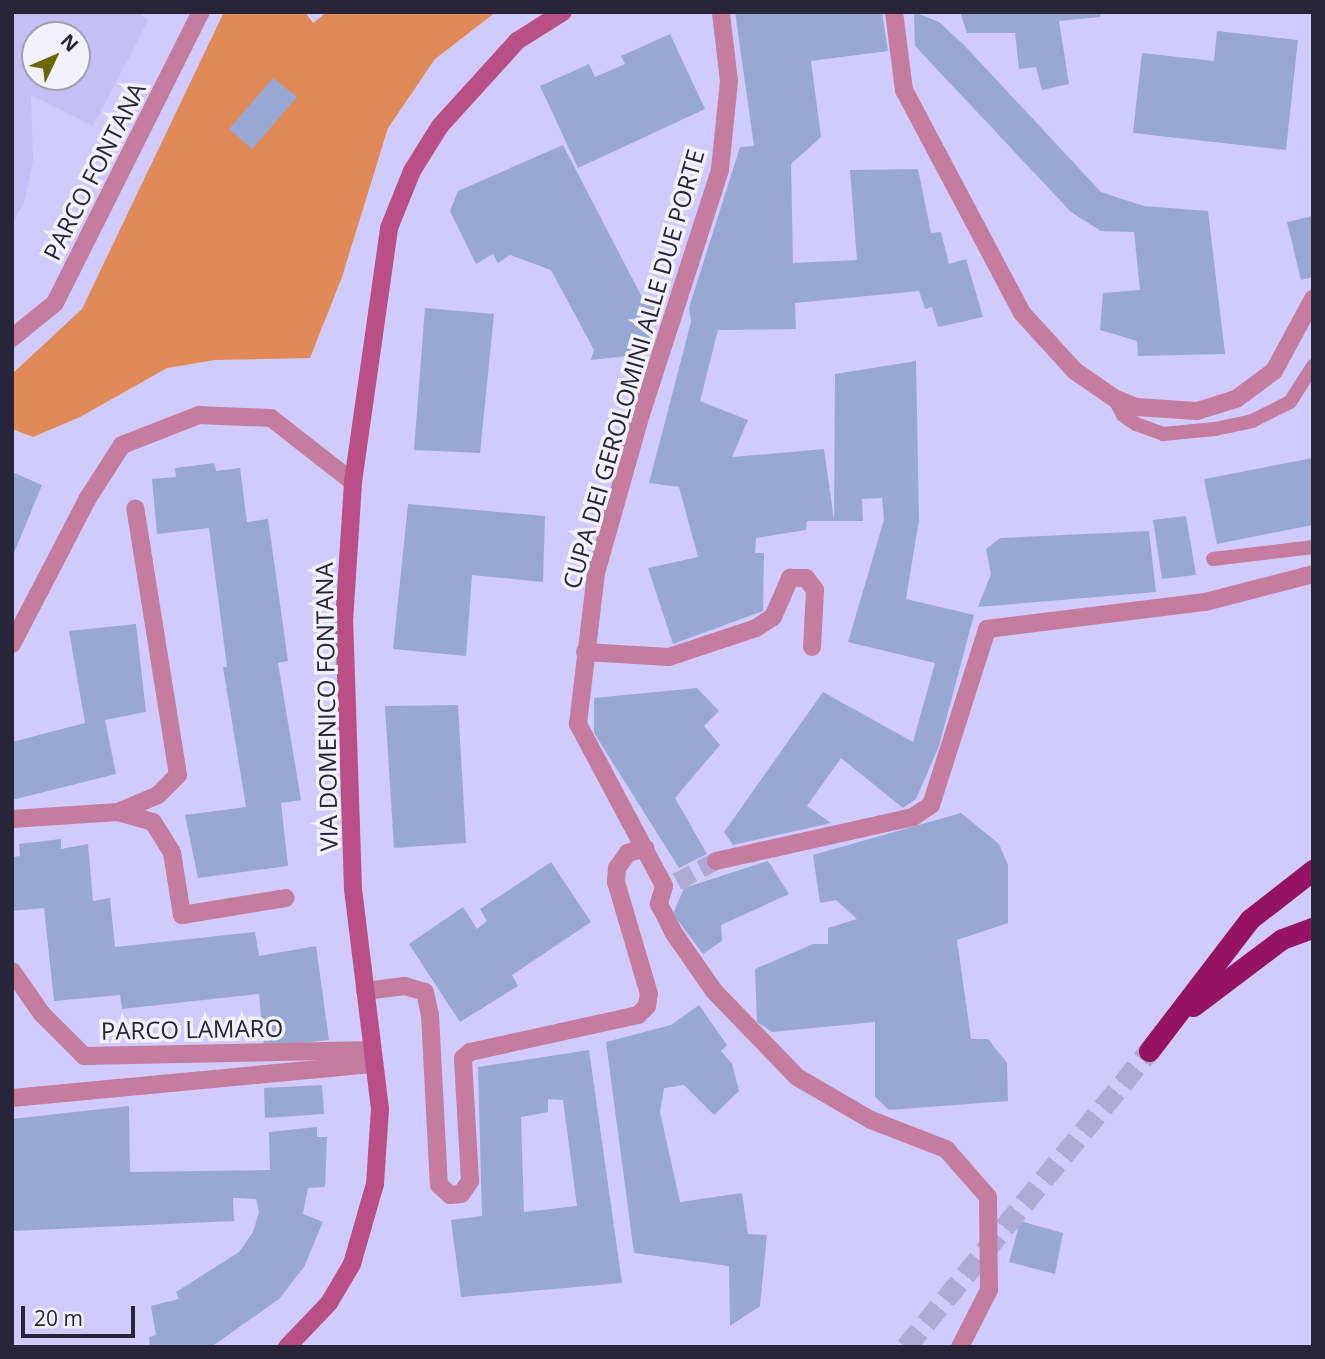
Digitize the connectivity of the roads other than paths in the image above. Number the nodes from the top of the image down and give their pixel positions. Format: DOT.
graph roads {
  1 [pos="201,12"];
  2 [pos="564,12"];
  3 [pos="894,12"];
  4 [pos="722,13"];
  5 [pos="1313,299"];
  6 [pos="12,338"];
  7 [pos="1313,366"];
  8 [pos="1114,398"];
  9 [pos="353,482"];
  10 [pos="135,508"];
  11 [pos="1313,547"];
  12 [pos="1213,559"];
  13 [pos="1313,575"];
  14 [pos="12,644"];
  15 [pos="812,648"];
  16 [pos="585,652"];
  17 [pos="118,812"];
  18 [pos="12,819"];
  19 [pos="645,848"];
  20 [pos="716,860"];
  21 [pos="1313,870"];
  22 [pos="286,898"];
  23 [pos="1313,928"];
  24 [pos="12,971"];
  25 [pos="365,991"];
  26 [pos="1174,1020"];
  27 [pos="1149,1051"];
  28 [pos="373,1057"];
  29 [pos="12,1098"];
  30 [pos="287,1347"];
  31 [pos="960,1347"];
  1 -- 6 [label="street, PARCO FONTANA"];
  2 -- 9 [label="main road, VIA DOMENICO FONTANA"];
  3 -- 8 [label="street"];
  4 -- 16 [label="street, CUPA DEI GEROLOMINI ALLE DUE PORTE"];
  5 -- 8 [label="street"];
  7 -- 8 [label="lane"];
  9 -- 14 [label="street"];
  9 -- 25 [label="main road, VIA DOMENICO FONTANA"];
  10 -- 17 [label="street"];
  11 -- 12 [label="lane"];
  13 -- 20 [label="street"];
  15 -- 16 [label="street"];
  16 -- 19 [label="street, CUPA DEI GEROLOMINI ALLE DUE PORTE"];
  17 -- 18 [label="street"];
  17 -- 22 [label="street"];
  19 -- 25 [label="street"];
  19 -- 31 [label="street, CUPA DEI GEROLOMINI ALLE DUE PORTE"];
  21 -- 26 [label="highway"];
  23 -- 26 [label="highway"];
  24 -- 28 [label="street, PARCO LAMARO"];
  25 -- 28 [label="main road, VIA DOMENICO FONTANA"];
  26 -- 27 [label="highway"];
  28 -- 29 [label="street"];
  28 -- 30 [label="main road, VIA DOMENICO FONTANA"];
}
